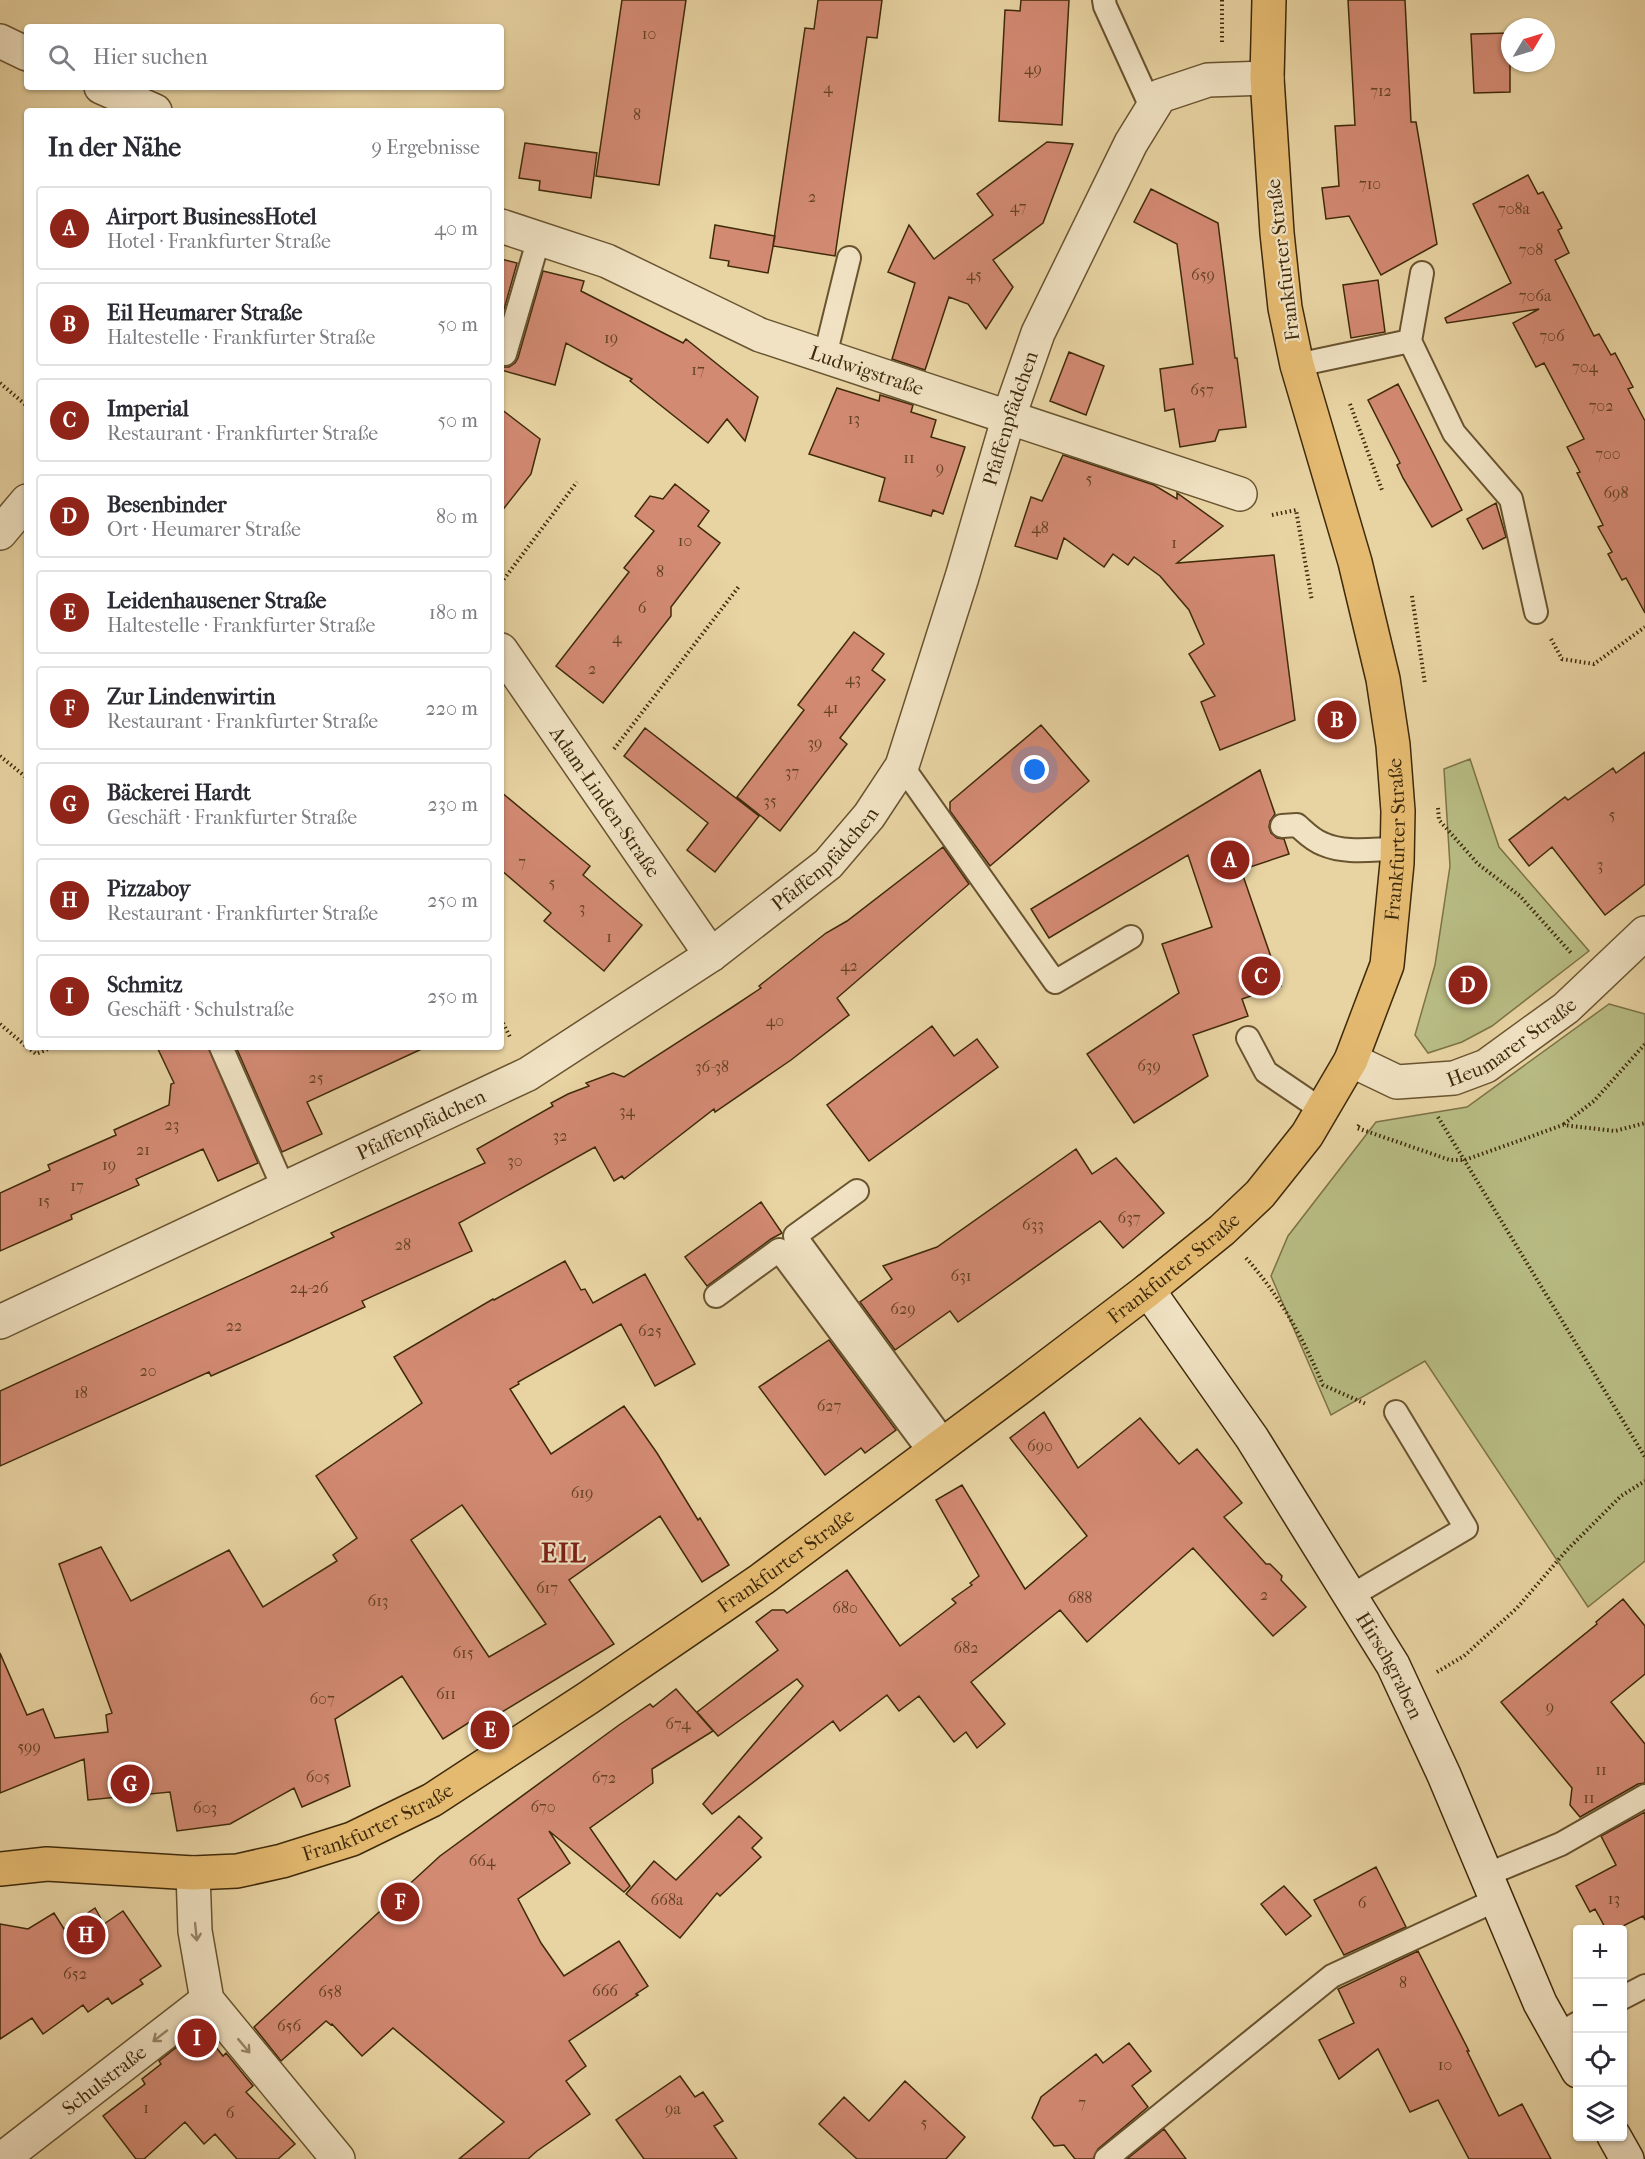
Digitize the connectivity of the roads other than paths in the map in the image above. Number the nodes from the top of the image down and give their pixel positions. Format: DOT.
graph roads {
  1 [pos="1104,0"];
  2 [pos="1269,0"];
  3 [pos="0,41"];
  4 [pos="24,53"];
  5 [pos="1267,78"];
  6 [pos="108,90"];
  7 [pos="147,108"];
  8 [pos="1152,109"];
  9 [pos="504,227"];
  10 [pos="539,238"];
  11 [pos="849,258"];
  12 [pos="1422,273"];
  13 [pos="1410,341"];
  14 [pos="505,354"];
  15 [pos="825,356"];
  16 [pos="1297,365"];
  17 [pos="1009,416"];
  18 [pos="1240,494"];
  19 [pos="24,505"];
  20 [pos="0,533"];
  21 [pos="1536,612"];
  22 [pos="504,654"];
  23 [pos="902,766"];
  24 [pos="1282,826"];
  25 [pos="1397,849"];
  26 [pos="1131,937"];
  27 [pos="1641,945"];
  28 [pos="711,955"];
  29 [pos="1248,1038"];
  30 [pos="222,1050"];
  31 [pos="1352,1060"];
  32 [pos="1322,1110"];
  33 [pos="284,1189"];
  34 [pos="857,1191"];
  35 [pos="1148,1290"];
  36 [pos="716,1296"];
  37 [pos="0,1322"];
  38 [pos="1396,1412"];
  39 [pos="938,1449"];
  40 [pos="1351,1596"];
  41 [pos="1645,1796"];
  42 [pos="0,1869"];
  43 [pos="193,1873"];
  44 [pos="1491,1888"];
  45 [pos="1645,1986"];
  46 [pos="1627,1996"];
  47 [pos="207,2000"];
  48 [pos="1568,2029"];
  49 [pos="1573,2050"];
  50 [pos="1617,2141"];
  51 [pos="2,2159"];
  52 [pos="338,2159"];
  53 [pos="1106,2159"];
  54 [pos="1627,2159"];
  1 -- 8 [label="lane"];
  2 -- 5 [label="main road, Frankfurter Straße"];
  3 -- 4 [label="street"];
  5 -- 8 [label="street, Pfaffenpfädchen"];
  5 -- 16 [label="main road, Frankfurter Straße"];
  6 -- 7 [label="street"];
  8 -- 17 [label="street, Pfaffenpfädchen"];
  9 -- 10 [label="street, Ludwigstraße"];
  10 -- 14 [label="lane"];
  10 -- 15 [label="street, Ludwigstraße"];
  11 -- 15 [label="lane"];
  12 -- 13 [label="lane"];
  13 -- 16 [label="lane"];
  13 -- 21 [label="lane"];
  15 -- 17 [label="street, Ludwigstraße"];
  16 -- 25 [label="main road, Frankfurter Straße"];
  17 -- 18 [label="street, Ludwigstraße"];
  17 -- 23 [label="street, Pfaffenpfädchen"];
  19 -- 20 [label="street"];
  22 -- 28 [label="street, Adam-Linden-Straße"];
  23 -- 26 [label="lane"];
  23 -- 28 [label="street, Pfaffenpfädchen"];
  24 -- 25 [label="lane"];
  25 -- 31 [label="main road, Frankfurter Straße"];
  27 -- 31 [label="street, Heumarer Straße"];
  28 -- 33 [label="street, Pfaffenpfädchen"];
  29 -- 32 [label="lane"];
  30 -- 33 [label="lane"];
  31 -- 32 [label="main road, Frankfurter Straße"];
  32 -- 35 [label="main road, Frankfurter Straße"];
  33 -- 37 [label="street, Pfaffenpfädchen"];
  34 -- 39 [label="lane"];
  35 -- 39 [label="main road, Frankfurter Straße"];
  35 -- 40 [label="street, Hirschgraben"];
  36 -- 39 [label="lane"];
  38 -- 40 [label="lane"];
  39 -- 43 [label="main road, Frankfurter Straße"];
  40 -- 44 [label="street, Hirschgraben"];
  41 -- 44 [label="lane"];
  42 -- 43 [label="main road, Frankfurter Straße"];
  43 -- 47 [label="street, one-way"];
  44 -- 48 [label="street, Hirschgraben"];
  44 -- 53 [label="lane"];
  45 -- 46 [label="lane"];
  47 -- 51 [label="street, Schulstraße, one-way"];
  47 -- 52 [label="street, one-way"];
  48 -- 49 [label="street, Hirschgraben"];
  50 -- 54 [label="street"];
}
